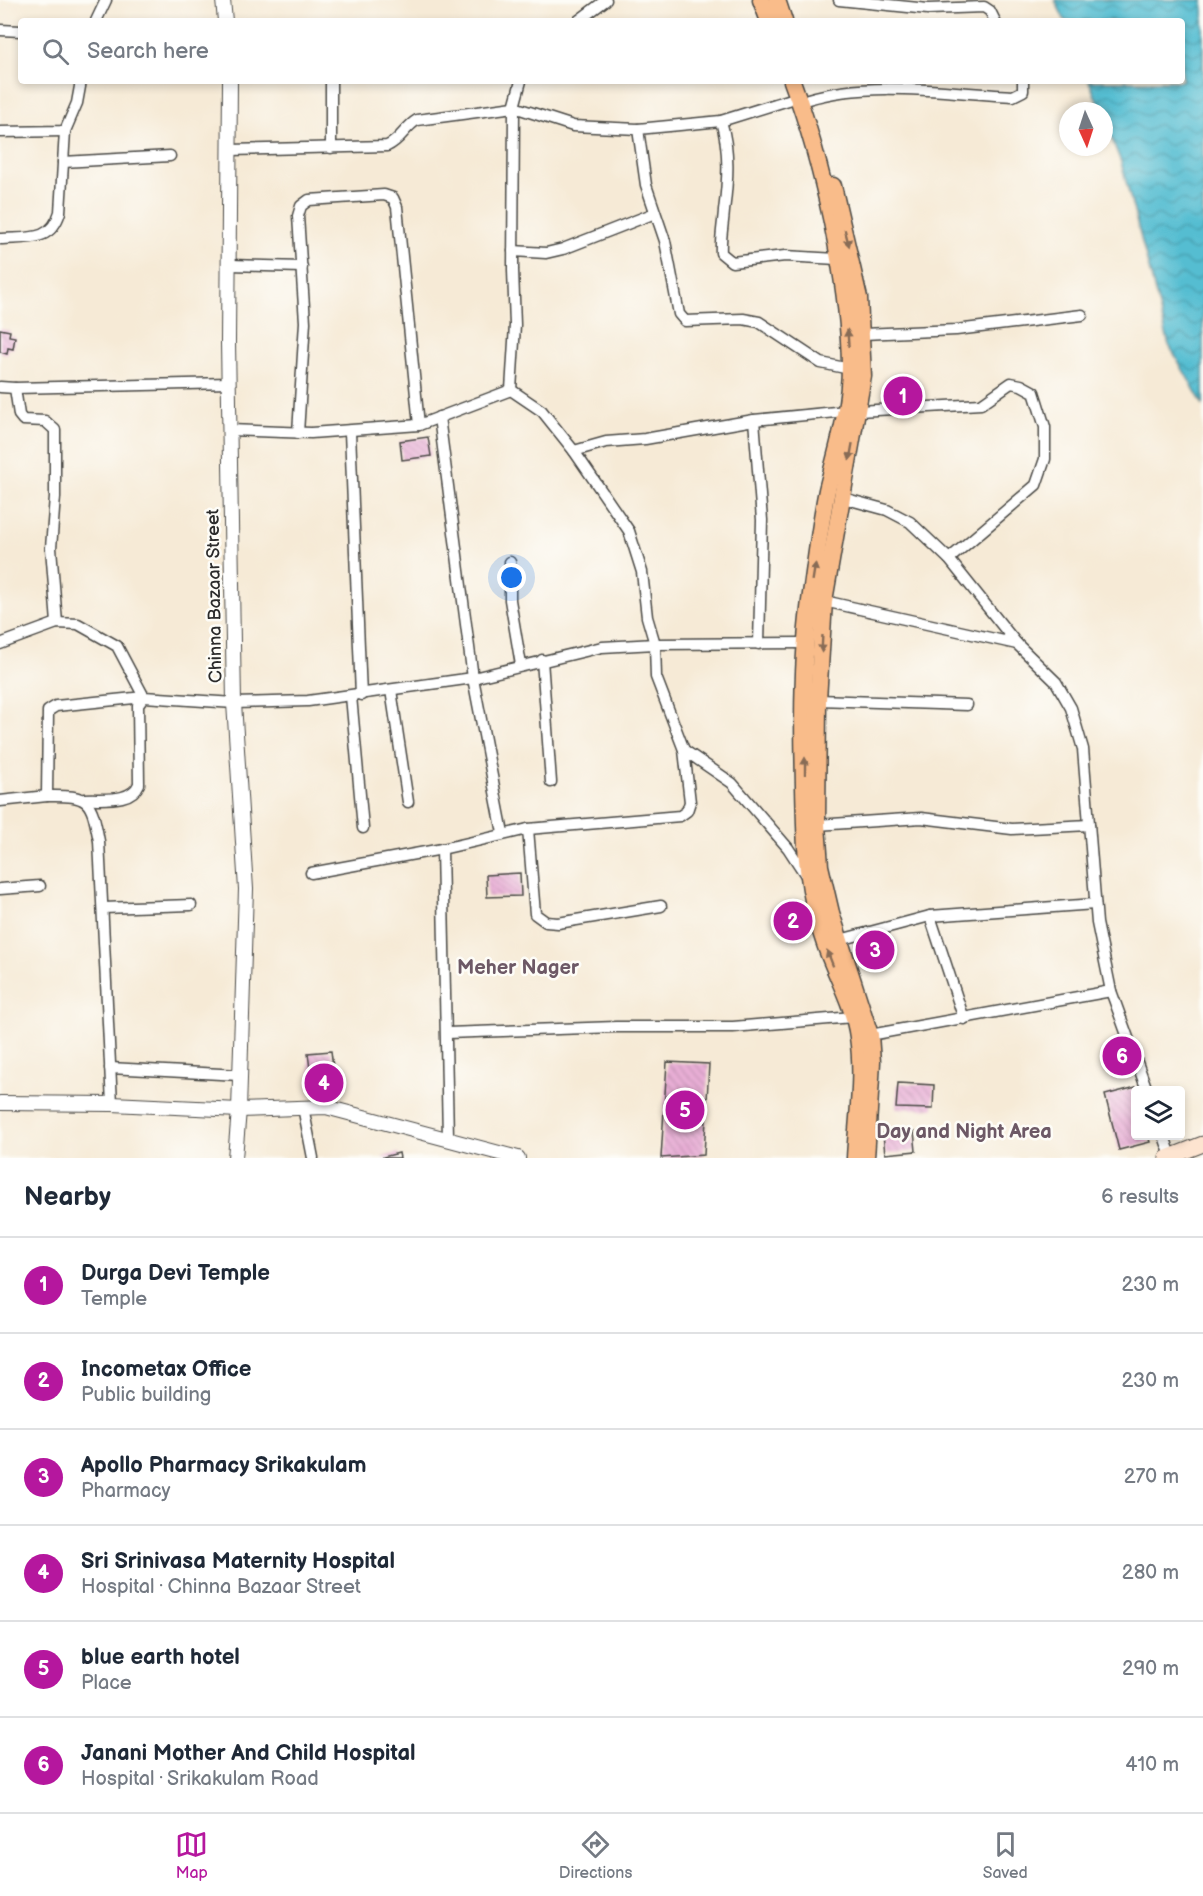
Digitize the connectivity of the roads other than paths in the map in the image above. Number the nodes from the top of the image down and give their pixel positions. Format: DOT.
graph roads {
  1 [pos="106,0"];
  2 [pos="223,0"];
  3 [pos="606,0"];
  4 [pos="761,0"];
  5 [pos="777,0"];
  6 [pos="839,0"];
  7 [pos="97,18"];
  8 [pos="225,18"];
  9 [pos="582,18"];
  10 [pos="768,18"];
  11 [pos="783,18"];
  12 [pos="994,18"];
  13 [pos="0,30"];
  14 [pos="18,31"];
  15 [pos="80,84"];
  16 [pos="230,84"];
  17 [pos="332,84"];
  18 [pos="520,84"];
  19 [pos="1023,84"];
  20 [pos="800,89"];
  21 [pos="514,107"];
  22 [pos="721,121"];
  23 [pos="638,129"];
  24 [pos="65,130"];
  25 [pos="0,132"];
  26 [pos="330,148"];
  27 [pos="230,150"];
  28 [pos="170,156"];
  29 [pos="63,162"];
  30 [pos="655,213"];
  31 [pos="0,239"];
  32 [pos="513,251"];
  33 [pos="837,259"];
  34 [pos="231,265"];
  35 [pos="302,267"];
  36 [pos="1082,315"];
  37 [pos="862,334"];
  38 [pos="850,369"];
  39 [pos="229,384"];
  40 [pos="0,387"];
  41 [pos="15,388"];
  42 [pos="511,390"];
  43 [pos="852,411"];
  44 [pos="439,417"];
  45 [pos="753,420"];
  46 [pos="419,424"];
  47 [pos="229,430"];
  48 [pos="350,432"];
  49 [pos="298,433"];
  50 [pos="574,451"];
  51 [pos="843,498"];
  52 [pos="949,559"];
  53 [pos="510,562"];
  54 [pos="824,601"];
  55 [pos="57,623"];
  56 [pos="1,642"];
  57 [pos="807,643"];
  58 [pos="655,644"];
  59 [pos="759,644"];
  60 [pos="1017,644"];
  61 [pos="542,660"];
  62 [pos="521,665"];
  63 [pos="472,678"];
  64 [pos="391,690"];
  65 [pos="356,695"];
  66 [pos="144,697"];
  67 [pos="818,700"];
  68 [pos="234,703"];
  69 [pos="967,705"];
  70 [pos="684,750"];
  71 [pos="551,782"];
  72 [pos="46,796"];
  73 [pos="85,799"];
  74 [pos="0,801"];
  75 [pos="408,802"];
  76 [pos="817,825"];
  77 [pos="1089,825"];
  78 [pos="363,828"];
  79 [pos="528,829"];
  80 [pos="503,833"];
  81 [pos="442,849"];
  82 [pos="311,873"];
  83 [pos="816,882"];
  84 [pos="40,886"];
  85 [pos="0,889"];
  86 [pos="1095,904"];
  87 [pos="191,905"];
  88 [pos="661,906"];
  89 [pos="103,908"];
  90 [pos="930,916"];
  91 [pos="840,940"];
  92 [pos="1111,990"];
  93 [pos="853,1017"];
  94 [pos="964,1019"];
  95 [pos="447,1033"];
  96 [pos="870,1035"];
  97 [pos="110,1068"];
  98 [pos="239,1074"];
  99 [pos="1146,1086"];
  100 [pos="0,1103"];
  101 [pos="112,1104"];
  102 [pos="303,1107"];
  103 [pos="240,1110"];
  104 [pos="448,1137"];
  105 [pos="1165,1140"];
  106 [pos="1203,1144"];
  107 [pos="1169,1157"];
  108 [pos="235,1158"];
  109 [pos="313,1158"];
  110 [pos="518,1158"];
  111 [pos="855,1158"];
  112 [pos="866,1158"];
  1 -- 7 [label="street"];
  2 -- 8 [label="street"];
  3 -- 9 [label="street"];
  4 -- 10 [label="main road"];
  5 -- 11 [label="main road"];
  6 -- 12 [label="street"];
  13 -- 14 [label="street"];
  15 -- 24 [label="street"];
  16 -- 27 [label="street, Chinna Bazaar Street"];
  17 -- 26 [label="street"];
  18 -- 21 [label="street"];
  19 -- 20 [label="street"];
  20 -- 22 [label="street"];
  20 -- 33 [label="main road"];
  20 -- 37 [label="main road, one-way"];
  21 -- 23 [label="street"];
  21 -- 26 [label="street"];
  21 -- 32 [label="street"];
  22 -- 23 [label="street"];
  22 -- 33 [label="street"];
  23 -- 30 [label="street"];
  24 -- 25 [label="street"];
  24 -- 29 [label="street"];
  26 -- 27 [label="street"];
  27 -- 34 [label="street, Chinna Bazaar Street"];
  28 -- 29 [label="street"];
  29 -- 31 [label="street"];
  30 -- 32 [label="street"];
  30 -- 38 [label="street"];
  32 -- 42 [label="street"];
  38 -- 33 [label="main road, one-way"];
  34 -- 35 [label="street"];
  34 -- 39 [label="street, Chinna Bazaar Street"];
  35 -- 46 [label="street"];
  35 -- 49 [label="street"];
  36 -- 37 [label="street"];
  37 -- 43 [label="main road"];
  38 -- 43 [label="main road"];
  39 -- 41 [label="street"];
  39 -- 47 [label="street, Chinna Bazaar Street"];
  40 -- 41 [label="street"];
  41 -- 55 [label="street"];
  42 -- 44 [label="street"];
  42 -- 50 [label="street"];
  43 -- 45 [label="street"];
  43 -- 51 [label="main road, one-way"];
  43 -- 52 [label="street"];
  57 -- 43 [label="main road, one-way"];
  44 -- 46 [label="street"];
  44 -- 63 [label="street"];
  45 -- 50 [label="street"];
  45 -- 59 [label="street"];
  46 -- 48 [label="street"];
  47 -- 49 [label="street"];
  47 -- 68 [label="street, Chinna Bazaar Street"];
  48 -- 49 [label="street"];
  48 -- 65 [label="street"];
  50 -- 58 [label="street"];
  51 -- 52 [label="street"];
  51 -- 54 [label="main road"];
  52 -- 60 [label="street"];
  53 -- 62 [label="street"];
  54 -- 60 [label="street"];
  54 -- 67 [label="main road, one-way"];
  55 -- 56 [label="street"];
  55 -- 66 [label="street"];
  57 -- 59 [label="street"];
  83 -- 57 [label="main road, one-way"];
  58 -- 59 [label="street"];
  58 -- 61 [label="street"];
  58 -- 70 [label="street"];
  60 -- 77 [label="street"];
  61 -- 62 [label="street"];
  61 -- 71 [label="street"];
  62 -- 63 [label="street"];
  63 -- 64 [label="street"];
  63 -- 80 [label="street"];
  64 -- 65 [label="street"];
  64 -- 75 [label="street"];
  65 -- 68 [label="street"];
  65 -- 78 [label="street"];
  66 -- 68 [label="street"];
  66 -- 72 [label="street"];
  66 -- 73 [label="street"];
  67 -- 69 [label="street"];
  67 -- 76 [label="main road"];
  68 -- 98 [label="street, Chinna Bazaar Street"];
  70 -- 79 [label="street"];
  70 -- 83 [label="street"];
  72 -- 73 [label="street"];
  72 -- 74 [label="street"];
  73 -- 89 [label="street"];
  76 -- 77 [label="street"];
  76 -- 83 [label="main road"];
  77 -- 86 [label="street"];
  79 -- 80 [label="street"];
  79 -- 88 [label="street"];
  80 -- 81 [label="street"];
  81 -- 82 [label="street"];
  81 -- 95 [label="street"];
  83 -- 91 [label="main road"];
  93 -- 83 [label="main road, one-way"];
  84 -- 85 [label="street"];
  86 -- 90 [label="street"];
  86 -- 92 [label="street"];
  87 -- 89 [label="street"];
  89 -- 97 [label="street"];
  90 -- 91 [label="street"];
  90 -- 94 [label="street"];
  91 -- 96 [label="main road"];
  92 -- 94 [label="street"];
  92 -- 99 [label="street"];
  93 -- 95 [label="street"];
  93 -- 111 [label="main road"];
  94 -- 96 [label="street"];
  95 -- 104 [label="street"];
  96 -- 112 [label="main road"];
  97 -- 98 [label="street"];
  97 -- 101 [label="street"];
  98 -- 103 [label="street, Chinna Bazaar Street"];
  100 -- 101 [label="street"];
  101 -- 103 [label="street"];
  102 -- 103 [label="street"];
  102 -- 104 [label="street"];
  102 -- 109 [label="street"];
  103 -- 108 [label="street, Chinna Bazaar Street"];
  104 -- 110 [label="street"];
  105 -- 107 [label="street"];
  106 -- 107 [label="main road"];
}
